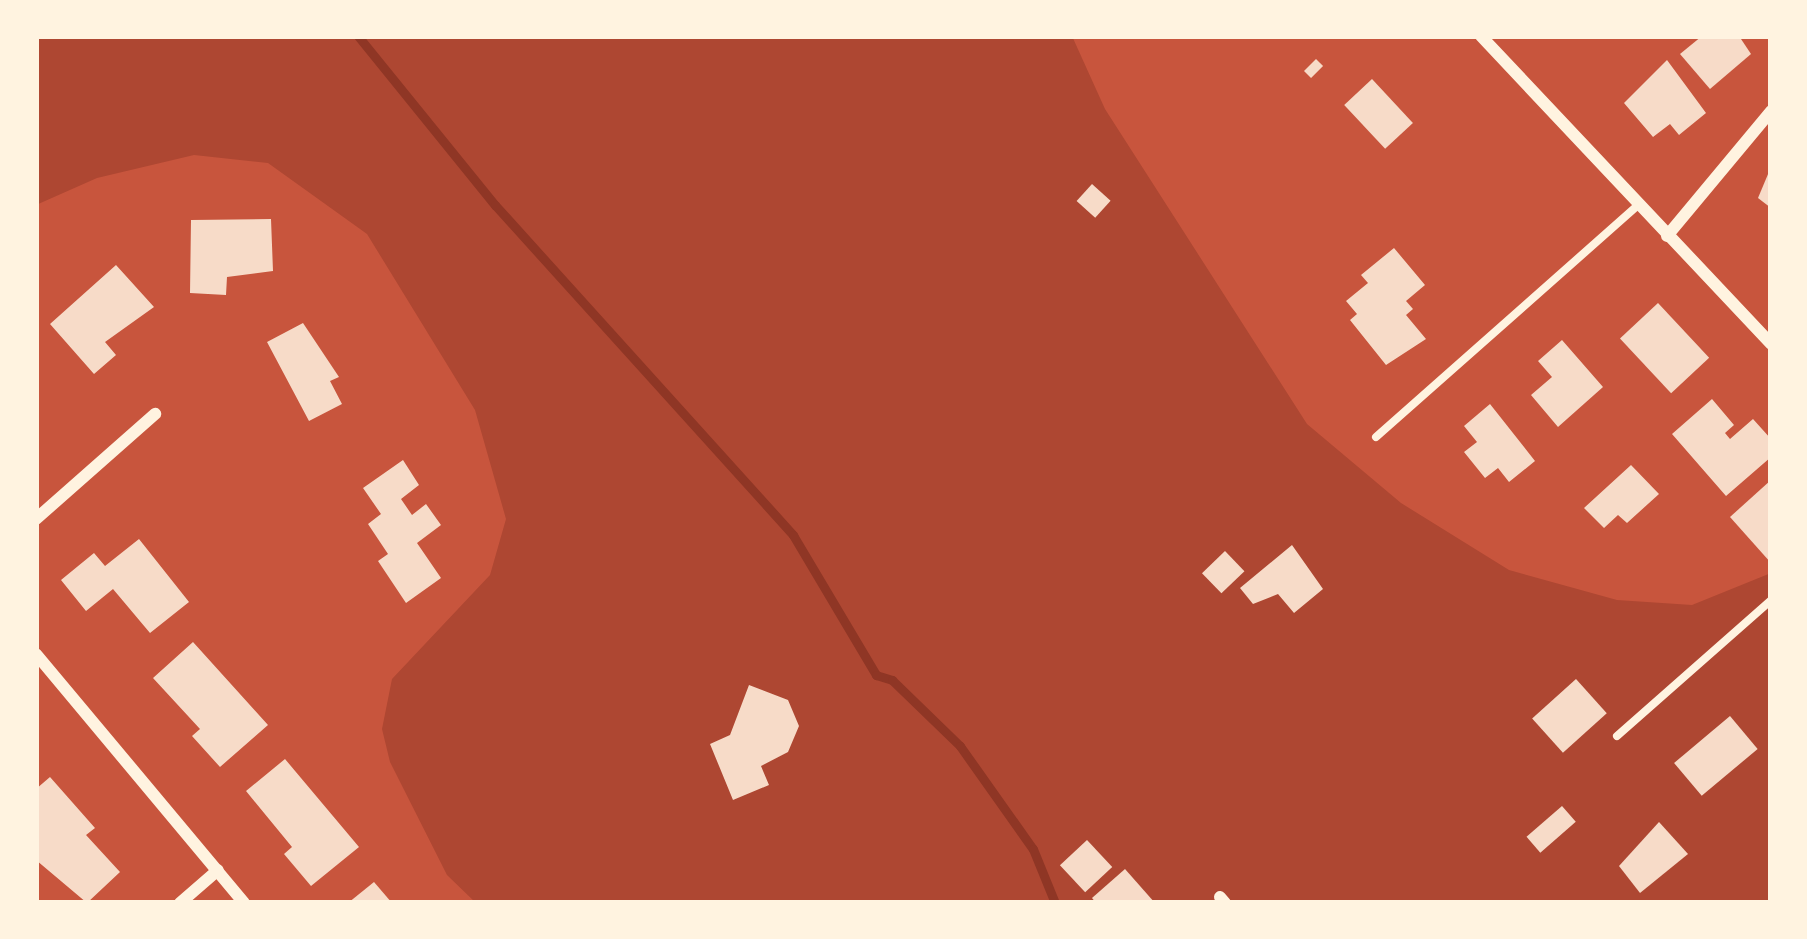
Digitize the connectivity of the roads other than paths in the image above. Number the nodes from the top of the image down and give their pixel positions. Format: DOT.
graph roads {
  1 [pos="1481,36"];
  2 [pos="1771,111"];
  3 [pos="1638,205"];
  4 [pos="1667,236"];
  5 [pos="1771,344"];
  6 [pos="155,414"];
  7 [pos="1376,437"];
  8 [pos="36,519"];
  9 [pos="1771,599"];
  10 [pos="36,654"];
  11 [pos="1617,736"];
  12 [pos="218,870"];
  13 [pos="180,903"];
  14 [pos="244,903"];
  1 -- 3 [label="street"];
  2 -- 4 [label="street"];
  3 -- 4 [label="street"];
  3 -- 7 [label="lane"];
  4 -- 5 [label="street"];
  6 -- 8 [label="street"];
  9 -- 11 [label="lane"];
  10 -- 12 [label="street"];
  12 -- 13 [label="street"];
  12 -- 14 [label="street"];
}
